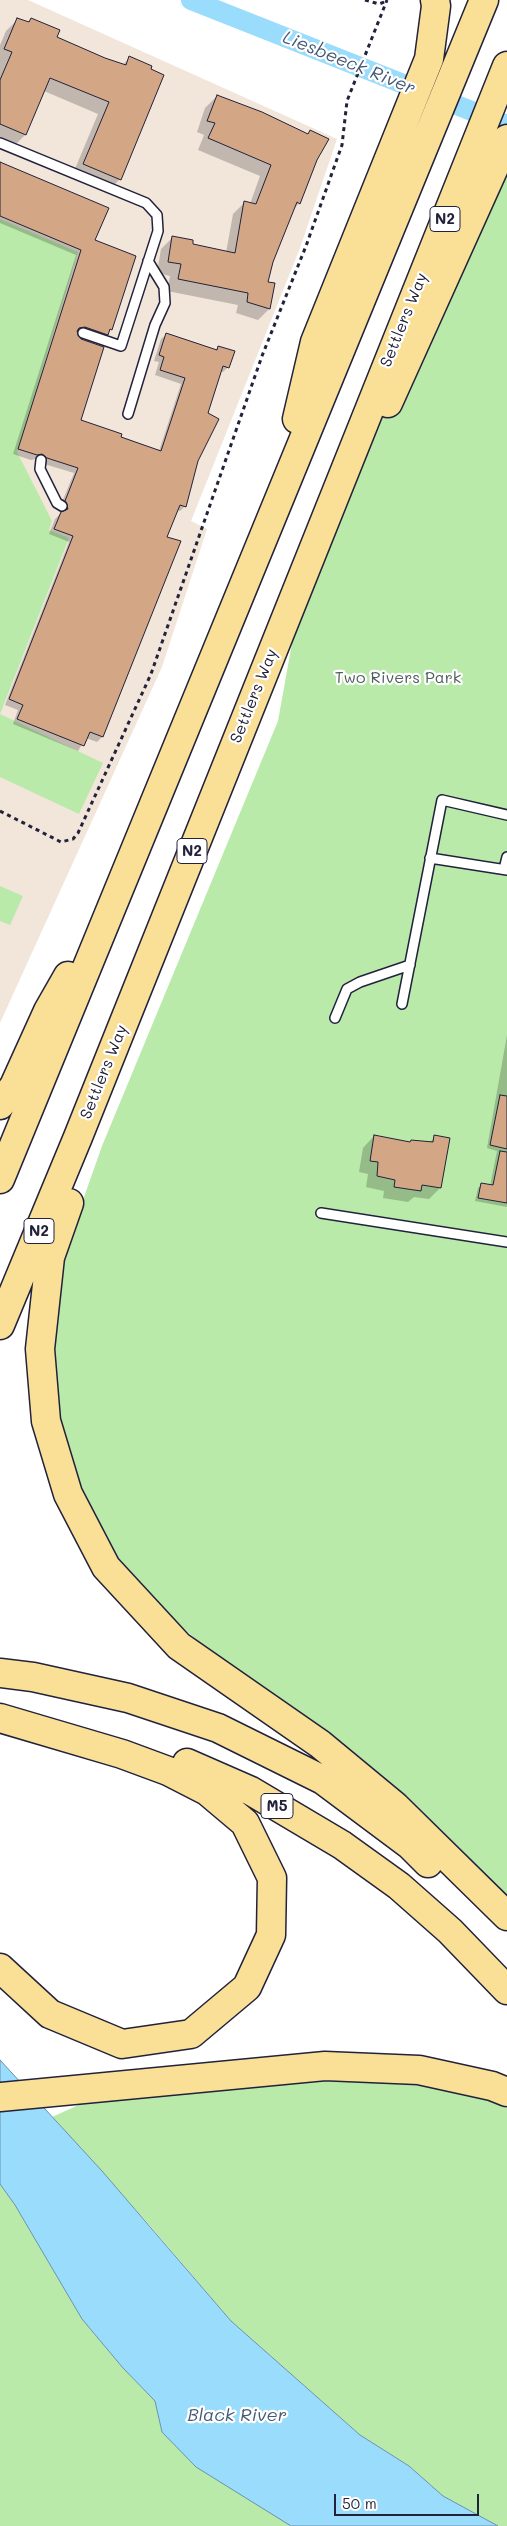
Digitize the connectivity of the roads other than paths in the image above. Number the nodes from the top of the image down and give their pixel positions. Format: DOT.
graph roads {
  1 [pos="435,0"];
  2 [pos="479,0"];
  3 [pos="484,0"];
  4 [pos="427,63"];
  5 [pos="507,66"];
  6 [pos="0,143"];
  7 [pos="504,148"];
  8 [pos="148,261"];
  9 [pos="83,333"];
  10 [pos="128,414"];
  11 [pos="41,460"];
  12 [pos="280,496"];
  13 [pos="62,506"];
  14 [pos="306,565"];
  15 [pos="507,814"];
  16 [pos="507,857"];
  17 [pos="430,858"];
  18 [pos="506,870"];
  19 [pos="120,886"];
  20 [pos="410,965"];
  21 [pos="402,1004"];
  22 [pos="334,1018"];
  23 [pos="0,1105"];
  24 [pos="78,1138"];
  25 [pos="0,1179"];
  26 [pos="321,1214"];
  27 [pos="507,1242"];
  28 [pos="0,1325"];
  29 [pos="0,1664"];
  30 [pos="0,1673"];
  31 [pos="33,1677"];
  32 [pos="0,1709"];
  33 [pos="0,1718"];
  34 [pos="507,1916"];
  35 [pos="507,1938"];
  36 [pos="0,1968"];
  37 [pos="507,1990"];
  38 [pos="507,2092"];
  39 [pos="0,2097"];
  1 -- 4 [label="highway"];
  2 -- 4 [label="highway"];
  3 -- 12 [label="highway"];
  4 -- 12 [label="highway"];
  5 -- 14 [label="highway, Settlers Way / N2"];
  6 -- 8 [label="lane"];
  7 -- 14 [label="highway"];
  8 -- 9 [label="lane"];
  8 -- 10 [label="lane"];
  11 -- 13 [label="lane"];
  12 -- 19 [label="highway"];
  14 -- 24 [label="highway, Settlers Way / N2"];
  15 -- 17 [label="lane"];
  16 -- 18 [label="lane"];
  17 -- 18 [label="lane"];
  17 -- 20 [label="lane"];
  19 -- 23 [label="highway"];
  19 -- 25 [label="highway"];
  20 -- 21 [label="lane"];
  20 -- 22 [label="lane"];
  24 -- 28 [label="highway, Settlers Way / N2"];
  24 -- 34 [label="highway"];
  26 -- 27 [label="lane"];
  29 -- 31 [label="highway"];
  30 -- 31 [label="highway"];
  31 -- 35 [label="highway"];
  32 -- 37 [label="highway, M5"];
  33 -- 36 [label="highway"];
  38 -- 39 [label="highway"];
}
